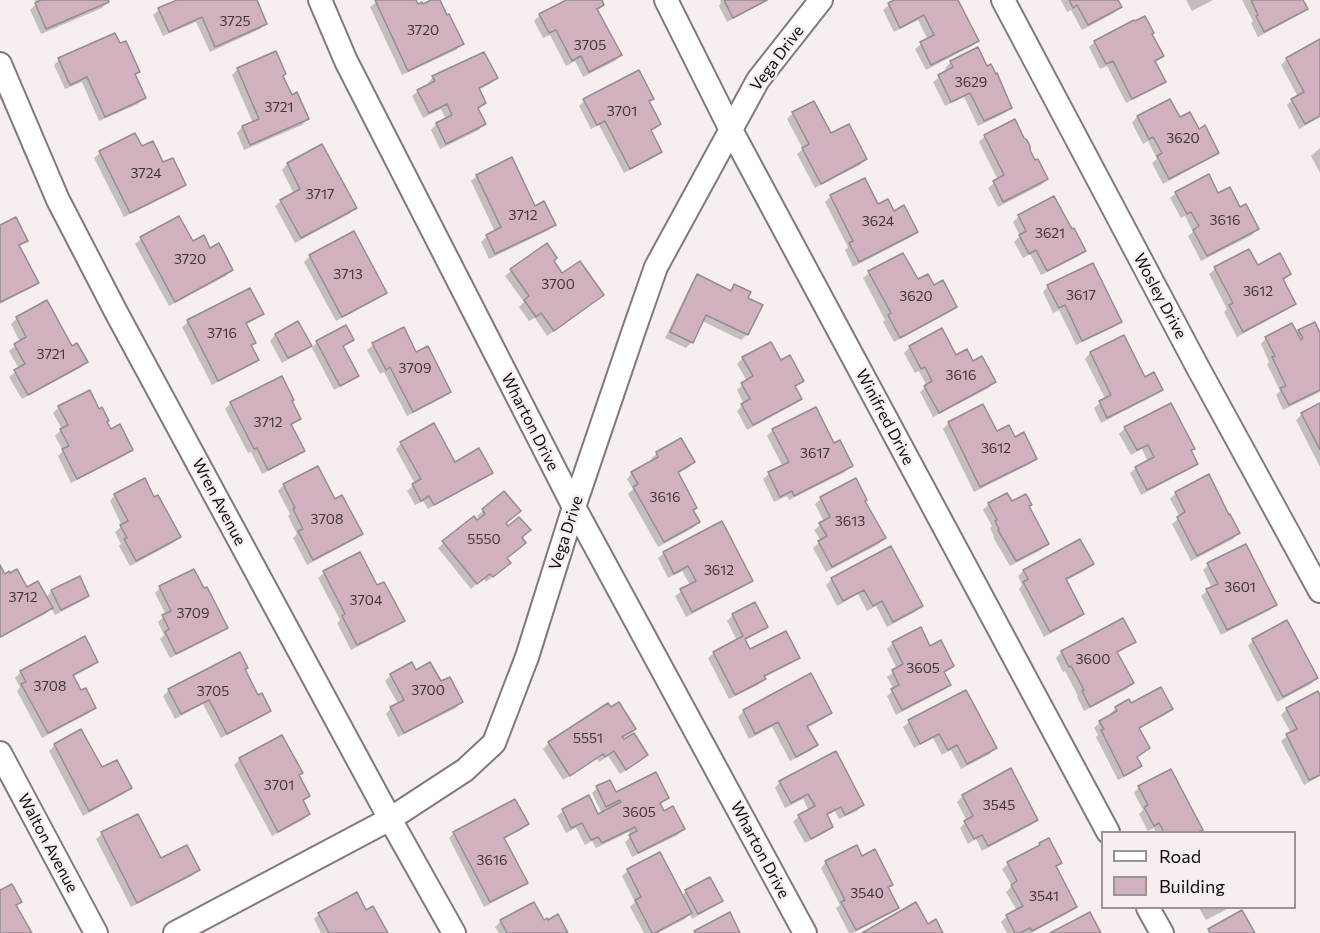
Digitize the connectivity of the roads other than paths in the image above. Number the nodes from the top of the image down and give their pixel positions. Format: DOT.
graph roads {
  1 [pos="320,0"];
  2 [pos="666,0"];
  3 [pos="821,0"];
  4 [pos="1003,0"];
  5 [pos="0,64"];
  6 [pos="731,130"];
  7 [pos="574,507"];
  8 [pos="1320,591"];
  9 [pos="0,753"];
  10 [pos="390,819"];
  11 [pos="1107,831"];
  12 [pos="1149,909"];
  13 [pos="96,933"];
  14 [pos="175,933"];
  15 [pos="454,933"];
  16 [pos="805,933"];
  17 [pos="1161,933"];
  1 -- 7 [label="street, Wharton Drive"];
  2 -- 6 [label="street, Winifred Drive"];
  3 -- 6 [label="street, Vega Drive"];
  4 -- 8 [label="street, Wosley Drive"];
  5 -- 10 [label="street, Wren Avenue"];
  6 -- 7 [label="street, Vega Drive"];
  6 -- 11 [label="street, Winifred Drive"];
  7 -- 10 [label="street, Vega Drive"];
  7 -- 16 [label="street, Wharton Drive"];
  9 -- 13 [label="street, Walton Avenue"];
  10 -- 14 [label="street, Vega Drive"];
  10 -- 15 [label="street, Wren Avenue"];
  12 -- 17 [label="street"];
}
